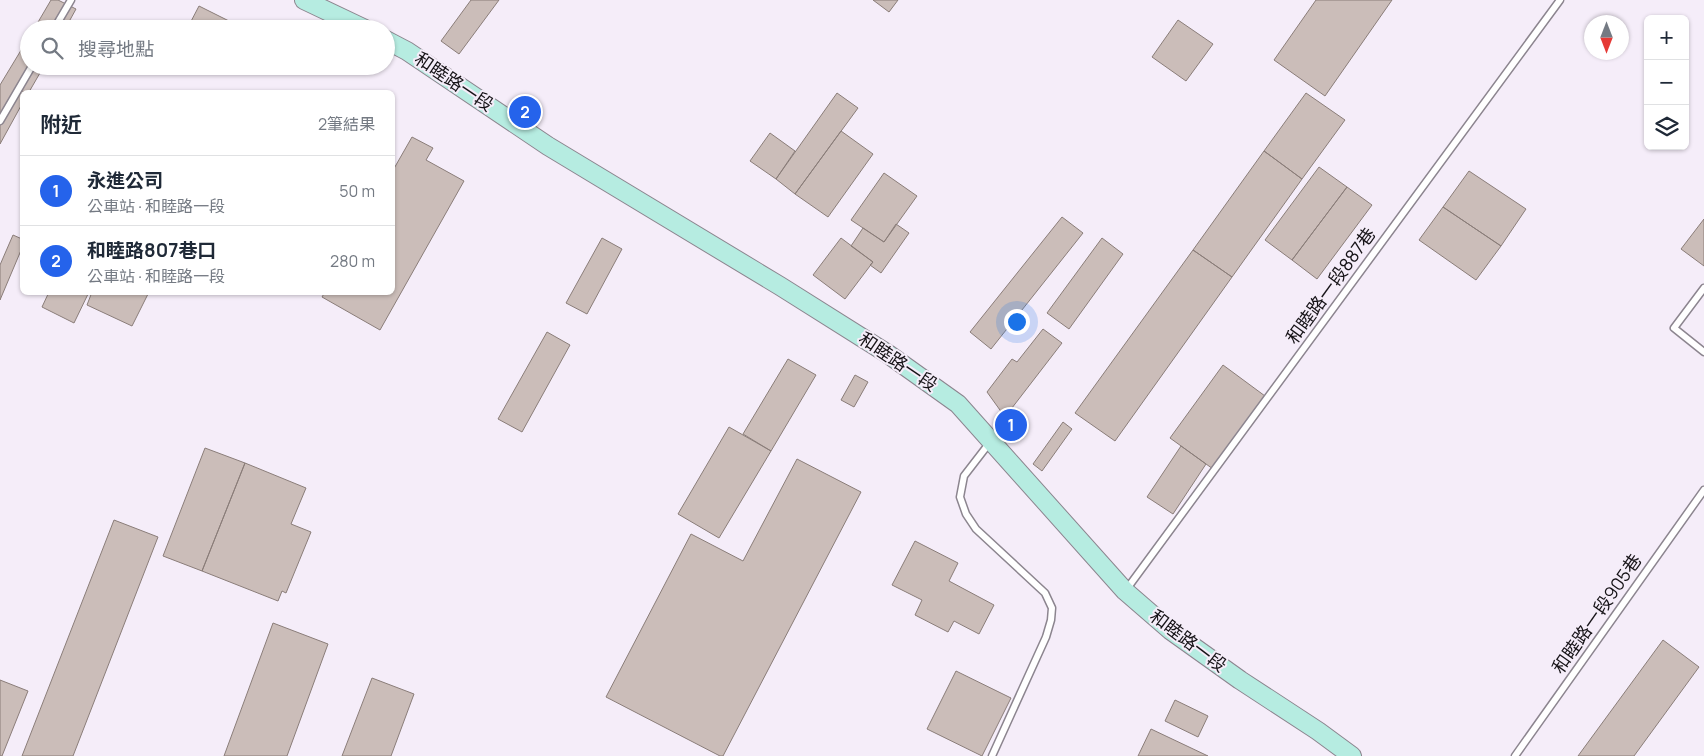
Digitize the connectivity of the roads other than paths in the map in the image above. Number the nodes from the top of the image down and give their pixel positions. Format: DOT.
graph roads {
  1 [pos="71,0"];
  2 [pos="304,0"];
  3 [pos="1560,0"];
  4 [pos="59,20"];
  5 [pos="346,20"];
  6 [pos="395,45"];
  7 [pos="27,75"];
  8 [pos="0,121"];
  9 [pos="1704,288"];
  10 [pos="1704,352"];
  11 [pos="991,440"];
  12 [pos="1704,490"];
  13 [pos="1125,591"];
  14 [pos="992,756"];
  15 [pos="1352,756"];
  16 [pos="1514,756"];
  1 -- 4 [label="lane"];
  2 -- 5 [label="street"];
  3 -- 13 [label="lane, 和睦路一段887巷"];
  6 -- 11 [label="street, 和睦路一段"];
  7 -- 8 [label="lane"];
  9 -- 10 [label="lane"];
  11 -- 13 [label="street, 和睦路一段"];
  11 -- 14 [label="lane"];
  12 -- 16 [label="lane, 和睦路一段905巷"];
  13 -- 15 [label="street, 和睦路一段"];
}
